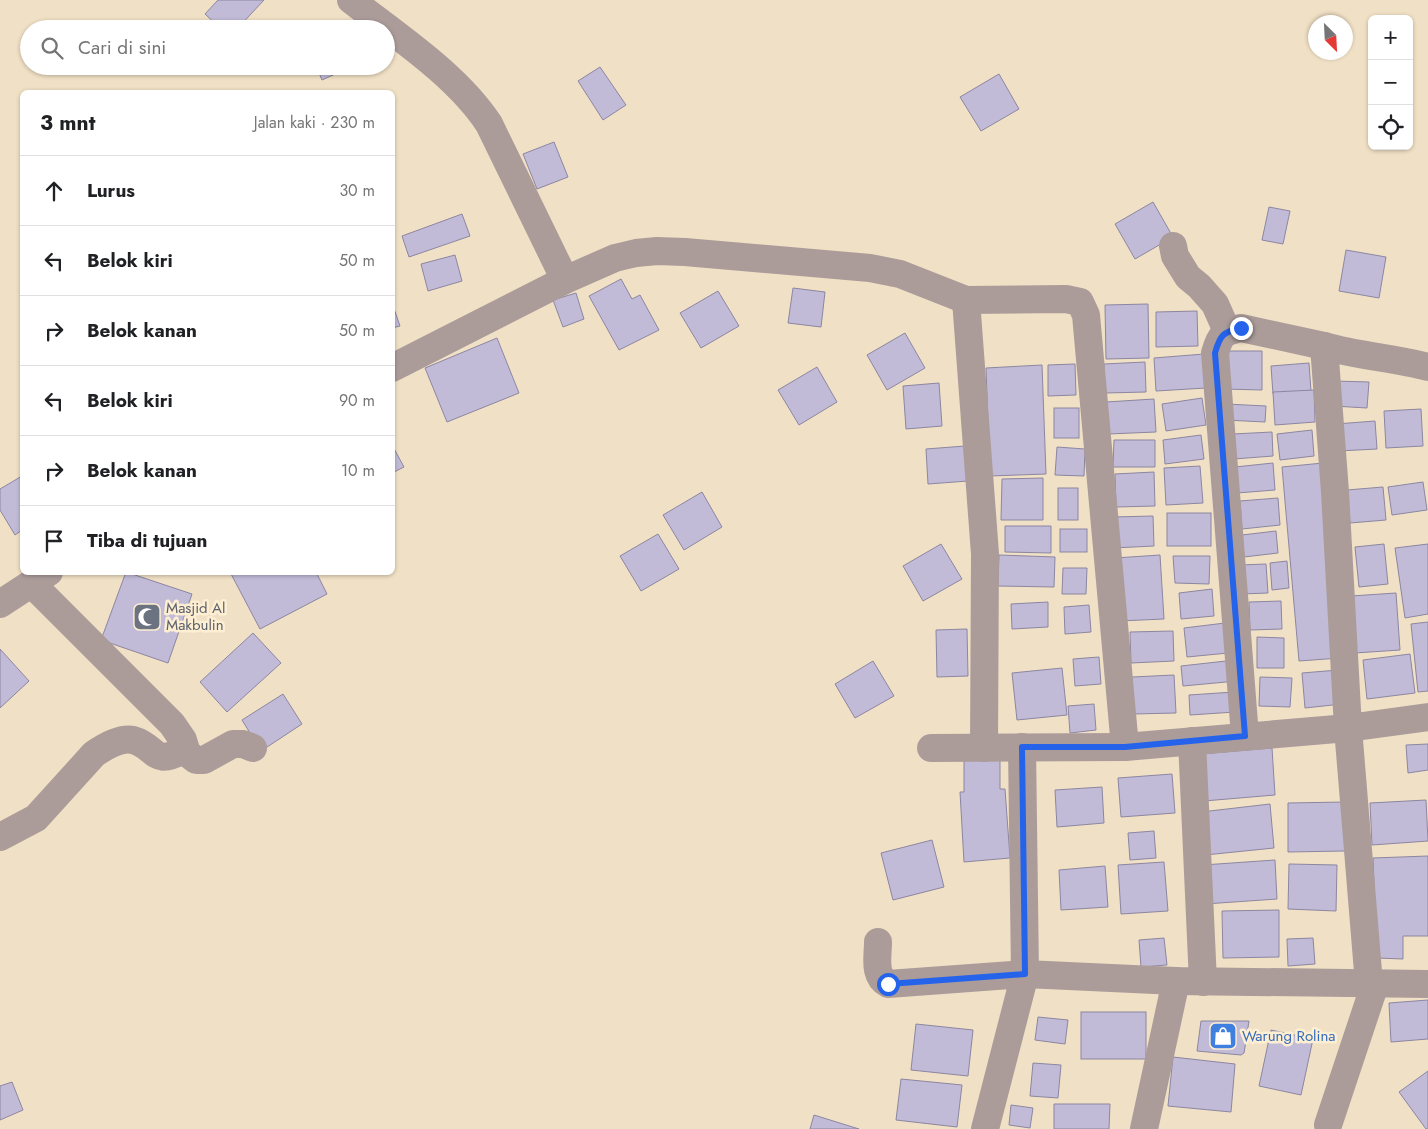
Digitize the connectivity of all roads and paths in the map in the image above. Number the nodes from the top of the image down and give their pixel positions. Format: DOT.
graph roads {
  1 [pos="351,0"];
  2 [pos="376,20"];
  3 [pos="395,35"];
  4 [pos="1173,246"];
  5 [pos="564,280"];
  6 [pos="966,300"];
  7 [pos="1227,331"];
  8 [pos="1324,346"];
  9 [pos="395,366"];
  10 [pos="1428,367"];
  11 [pos="40,578"];
  12 [pos="0,604"];
  13 [pos="1428,717"];
  14 [pos="1348,728"];
  15 [pos="1245,736"];
  16 [pos="1192,741"];
  17 [pos="1022,747"];
  18 [pos="1125,747"];
  19 [pos="253,748"];
  20 [pos="931,748"];
  21 [pos="984,748"];
  22 [pos="185,749"];
  23 [pos="0,837"];
  24 [pos="878,942"];
  25 [pos="1025,974"];
  26 [pos="1176,981"];
  27 [pos="1203,982"];
  28 [pos="1372,984"];
  29 [pos="1428,984"];
  30 [pos="1328,1125"];
  31 [pos="985,1129"];
  32 [pos="1144,1129"];
  1 -- 2 [label="street"];
  3 -- 5 [label="street"];
  4 -- 7 [label="street"];
  5 -- 6 [label="street"];
  5 -- 9 [label="street"];
  6 -- 18 [label="street"];
  6 -- 21 [label="street"];
  7 -- 8 [label="street"];
  7 -- 15 [label="street"];
  8 -- 10 [label="street"];
  8 -- 14 [label="street"];
  11 -- 12 [label="street"];
  11 -- 22 [label="street"];
  13 -- 14 [label="street"];
  14 -- 15 [label="street"];
  14 -- 28 [label="street"];
  15 -- 16 [label="street"];
  16 -- 18 [label="street"];
  16 -- 27 [label="street"];
  17 -- 18 [label="street"];
  17 -- 21 [label="street"];
  17 -- 25 [label="street"];
  19 -- 22 [label="street"];
  20 -- 21 [label="street"];
  22 -- 23 [label="street"];
  24 -- 25 [label="street"];
  25 -- 26 [label="street"];
  25 -- 31 [label="street"];
  26 -- 27 [label="street"];
  26 -- 32 [label="street"];
  27 -- 28 [label="street"];
  28 -- 29 [label="street"];
  28 -- 30 [label="street"];
}
